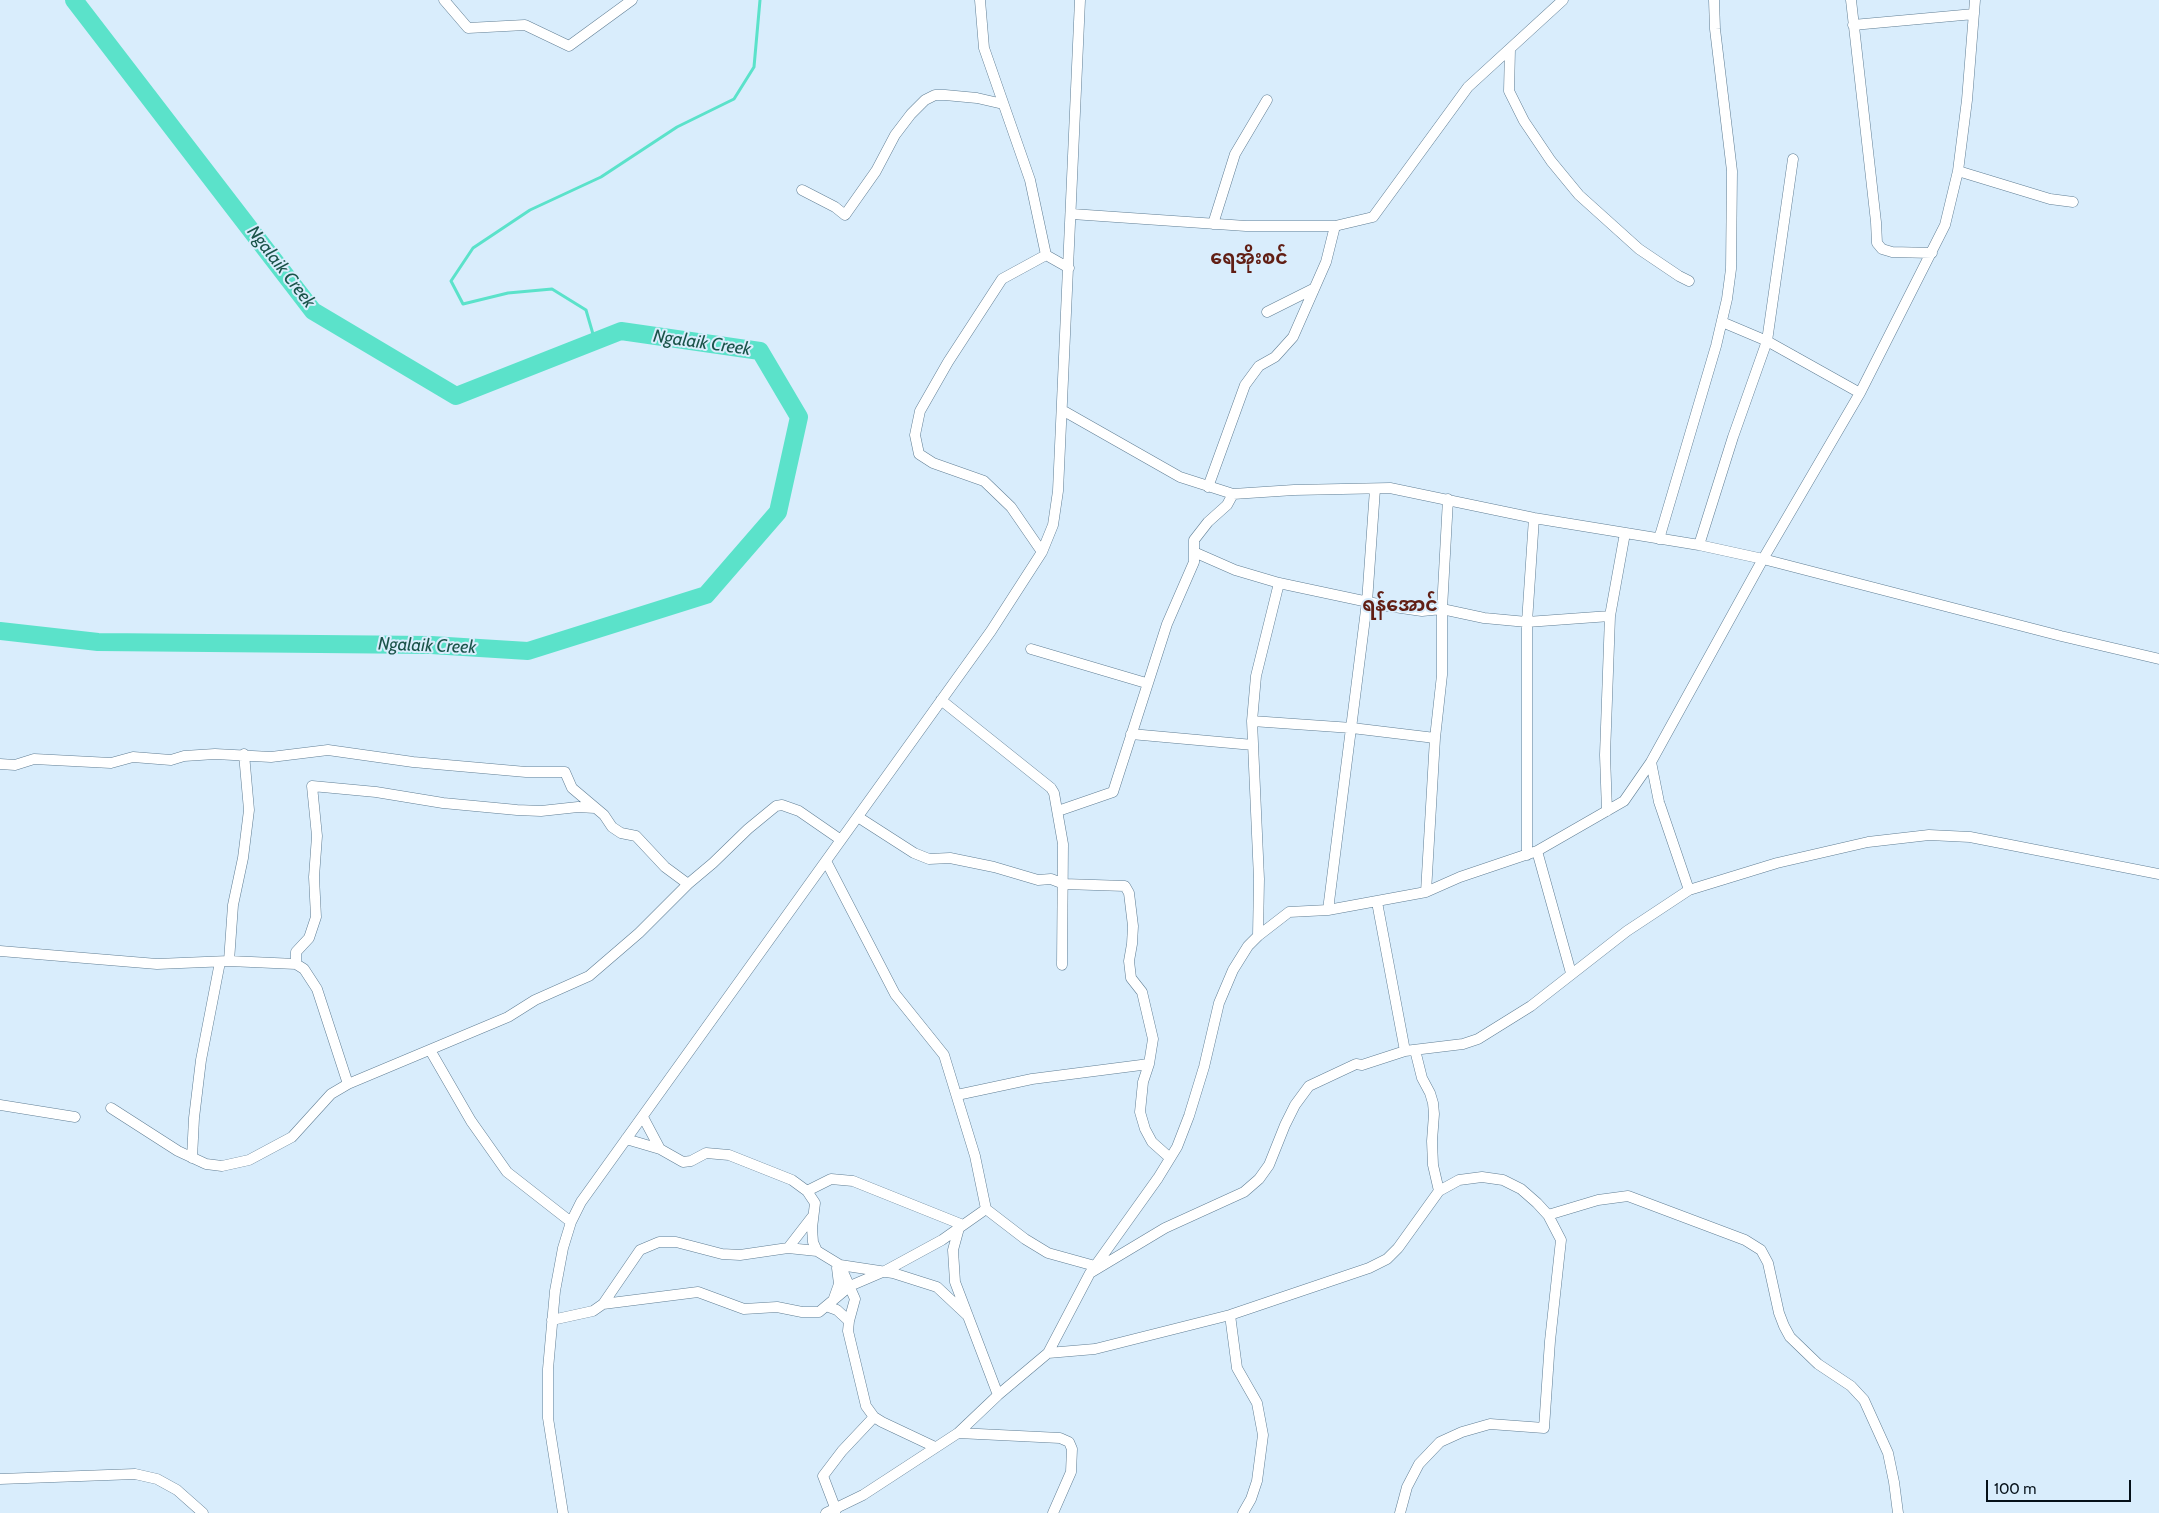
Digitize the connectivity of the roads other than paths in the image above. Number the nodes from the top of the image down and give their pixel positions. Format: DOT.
graph roads {
  1 [pos="444,0"];
  2 [pos="632,0"];
  3 [pos="980,0"];
  4 [pos="1080,0"];
  5 [pos="1563,0"];
  6 [pos="1714,0"];
  7 [pos="1851,0"];
  8 [pos="1975,0"];
  9 [pos="1974,14"];
  10 [pos="1853,25"];
  11 [pos="1510,49"];
  12 [pos="1267,100"];
  13 [pos="1003,104"];
  14 [pos="1793,159"];
  15 [pos="1958,171"];
  16 [pos="802,190"];
  17 [pos="2073,202"];
  18 [pos="1072,214"];
  19 [pos="1213,224"];
  20 [pos="1335,226"];
  21 [pos="1932,253"];
  22 [pos="1046,256"];
  23 [pos="1069,268"];
  24 [pos="1689,281"];
  25 [pos="1313,290"];
  26 [pos="1267,312"];
  27 [pos="1722,322"];
  28 [pos="1767,341"];
  29 [pos="1860,393"];
  30 [pos="1062,410"];
  31 [pos="1208,487"];
  32 [pos="1374,489"];
  33 [pos="1233,494"];
  34 [pos="1448,499"];
  35 [pos="1534,518"];
  36 [pos="1625,533"];
  37 [pos="1659,539"];
  38 [pos="1698,546"];
  39 [pos="1042,552"];
  40 [pos="1194,552"];
  41 [pos="1763,560"];
  42 [pos="1279,583"];
  43 [pos="1367,602"];
  44 [pos="1442,608"];
  45 [pos="1610,616"];
  46 [pos="1527,622"];
  47 [pos="1031,649"];
  48 [pos="2159,659"];
  49 [pos="1146,683"];
  50 [pos="941,700"];
  51 [pos="1252,720"];
  52 [pos="1352,728"];
  53 [pos="1131,734"];
  54 [pos="1435,738"];
  55 [pos="1253,746"];
  56 [pos="244,754"];
  57 [pos="1651,762"];
  58 [pos="0,764"];
  59 [pos="595,808"];
  60 [pos="1058,811"];
  61 [pos="1607,812"];
  62 [pos="858,817"];
  63 [pos="841,840"];
  64 [pos="1537,852"];
  65 [pos="1527,855"];
  66 [pos="826,861"];
  67 [pos="2159,874"];
  68 [pos="688,884"];
  69 [pos="1064,884"];
  70 [pos="1689,890"];
  71 [pos="1426,892"];
  72 [pos="1377,902"];
  73 [pos="1328,910"];
  74 [pos="1258,936"];
  75 [pos="0,951"];
  76 [pos="224,962"];
  77 [pos="296,964"];
  78 [pos="1062,965"];
  79 [pos="1571,973"];
  80 [pos="430,1050"];
  81 [pos="1410,1050"];
  82 [pos="1149,1064"];
  83 [pos="348,1084"];
  84 [pos="957,1095"];
  85 [pos="0,1105"];
  86 [pos="110,1108"];
  87 [pos="75,1117"];
  88 [pos="643,1117"];
  89 [pos="626,1139"];
  90 [pos="660,1149"];
  91 [pos="192,1158"];
  92 [pos="1170,1158"];
  93 [pos="807,1191"];
  94 [pos="1439,1191"];
  95 [pos="986,1209"];
  96 [pos="1548,1215"];
  97 [pos="814,1216"];
  98 [pos="571,1222"];
  99 [pos="961,1226"];
  100 [pos="788,1248"];
  101 [pos="817,1251"];
  102 [pos="836,1263"];
  103 [pos="1092,1269"];
  104 [pos="885,1271"];
  105 [pos="850,1286"];
  106 [pos="834,1298"];
  107 [pos="603,1304"];
  108 [pos="826,1306"];
  109 [pos="1230,1315"];
  110 [pos="968,1316"];
  111 [pos="552,1320"];
  112 [pos="849,1321"];
  113 [pos="1048,1354"];
  114 [pos="998,1395"];
  115 [pos="874,1417"];
  116 [pos="958,1433"];
  117 [pos="935,1447"];
  118 [pos="0,1479"];
  119 [pos="831,1511"];
  120 [pos="203,1513"];
  121 [pos="563,1513"];
  122 [pos="1054,1513"];
  123 [pos="1243,1513"];
  124 [pos="1400,1513"];
  125 [pos="1898,1513"];
  1 -- 2 [label="street"];
  3 -- 13 [label="street"];
  4 -- 18 [label="street"];
  5 -- 11 [label="street"];
  6 -- 27 [label="street"];
  7 -- 10 [label="street"];
  8 -- 9 [label="street"];
  9 -- 10 [label="street"];
  9 -- 15 [label="street"];
  10 -- 21 [label="street"];
  11 -- 20 [label="street"];
  11 -- 24 [label="street"];
  12 -- 19 [label="street"];
  13 -- 16 [label="street"];
  13 -- 22 [label="street"];
  14 -- 28 [label="street"];
  15 -- 17 [label="street"];
  15 -- 21 [label="street"];
  18 -- 19 [label="street"];
  18 -- 23 [label="street"];
  19 -- 20 [label="street"];
  20 -- 25 [label="street"];
  21 -- 29 [label="street"];
  22 -- 23 [label="street"];
  22 -- 39 [label="street"];
  23 -- 30 [label="street"];
  25 -- 26 [label="street"];
  25 -- 31 [label="street"];
  27 -- 28 [label="street"];
  27 -- 37 [label="street"];
  28 -- 29 [label="street"];
  28 -- 38 [label="street"];
  29 -- 41 [label="street"];
  30 -- 31 [label="street"];
  30 -- 39 [label="street"];
  31 -- 33 [label="street"];
  32 -- 33 [label="street"];
  32 -- 34 [label="street"];
  32 -- 43 [label="street"];
  33 -- 40 [label="street"];
  34 -- 35 [label="street"];
  34 -- 44 [label="street"];
  35 -- 36 [label="street"];
  35 -- 46 [label="street"];
  36 -- 37 [label="street"];
  36 -- 45 [label="street"];
  37 -- 38 [label="street"];
  38 -- 41 [label="street"];
  39 -- 50 [label="street"];
  40 -- 42 [label="street"];
  40 -- 49 [label="street"];
  41 -- 48 [label="street"];
  41 -- 57 [label="street"];
  42 -- 43 [label="street"];
  42 -- 51 [label="street"];
  43 -- 44 [label="street"];
  43 -- 52 [label="street"];
  44 -- 46 [label="street"];
  44 -- 54 [label="street"];
  45 -- 46 [label="street"];
  45 -- 61 [label="street"];
  46 -- 65 [label="street"];
  47 -- 49 [label="street"];
  49 -- 53 [label="street"];
  50 -- 60 [label="street"];
  50 -- 62 [label="street"];
  51 -- 52 [label="street"];
  51 -- 55 [label="street"];
  52 -- 54 [label="street"];
  52 -- 73 [label="street"];
  53 -- 55 [label="street"];
  53 -- 60 [label="street"];
  54 -- 71 [label="street"];
  55 -- 74 [label="street"];
  56 -- 58 [label="street"];
  56 -- 59 [label="street"];
  56 -- 76 [label="street"];
  57 -- 61 [label="street"];
  57 -- 70 [label="street"];
  59 -- 68 [label="street"];
  59 -- 77 [label="street"];
  60 -- 69 [label="street"];
  61 -- 64 [label="street"];
  62 -- 63 [label="street"];
  62 -- 69 [label="street"];
  63 -- 66 [label="street"];
  63 -- 68 [label="street"];
  64 -- 65 [label="street"];
  64 -- 79 [label="street"];
  65 -- 71 [label="street"];
  66 -- 84 [label="street"];
  66 -- 88 [label="street"];
  67 -- 70 [label="street"];
  68 -- 80 [label="street"];
  69 -- 78 [label="street"];
  69 -- 82 [label="street"];
  70 -- 79 [label="street"];
  71 -- 72 [label="street"];
  72 -- 73 [label="street"];
  72 -- 81 [label="street"];
  73 -- 74 [label="street"];
  74 -- 92 [label="street"];
  75 -- 76 [label="street"];
  76 -- 77 [label="street"];
  76 -- 91 [label="street"];
  77 -- 83 [label="street"];
  79 -- 81 [label="street"];
  80 -- 83 [label="street"];
  80 -- 98 [label="street"];
  81 -- 94 [label="street"];
  81 -- 103 [label="street"];
  82 -- 84 [label="street"];
  82 -- 92 [label="street"];
  83 -- 91 [label="street"];
  84 -- 95 [label="street"];
  85 -- 87 [label="street"];
  86 -- 91 [label="street"];
  88 -- 89 [label="street"];
  88 -- 90 [label="street"];
  89 -- 90 [label="street"];
  89 -- 98 [label="street"];
  90 -- 93 [label="street"];
  92 -- 103 [label="street"];
  93 -- 97 [label="street"];
  93 -- 99 [label="street"];
  94 -- 96 [label="street"];
  94 -- 109 [label="street"];
  95 -- 99 [label="street"];
  95 -- 103 [label="street"];
  96 -- 124 [label="street"];
  96 -- 125 [label="street"];
  97 -- 100 [label="street"];
  97 -- 101 [label="street"];
  98 -- 111 [label="street"];
  99 -- 104 [label="street"];
  99 -- 110 [label="street"];
  100 -- 101 [label="street"];
  100 -- 107 [label="street"];
  101 -- 102 [label="street"];
  102 -- 104 [label="street"];
  102 -- 105 [label="street"];
  102 -- 106 [label="street"];
  103 -- 113 [label="street"];
  104 -- 105 [label="street"];
  104 -- 110 [label="street"];
  105 -- 106 [label="street"];
  105 -- 112 [label="street"];
  106 -- 108 [label="street"];
  107 -- 108 [label="street"];
  107 -- 111 [label="street"];
  108 -- 112 [label="street"];
  109 -- 113 [label="street"];
  109 -- 123 [label="street"];
  110 -- 114 [label="street"];
  111 -- 121 [label="street"];
  112 -- 115 [label="street"];
  113 -- 114 [label="street"];
  114 -- 116 [label="street"];
  115 -- 117 [label="street"];
  115 -- 119 [label="street"];
  116 -- 117 [label="street"];
  116 -- 122 [label="street"];
  117 -- 119 [label="street"];
  118 -- 120 [label="street"];
}
